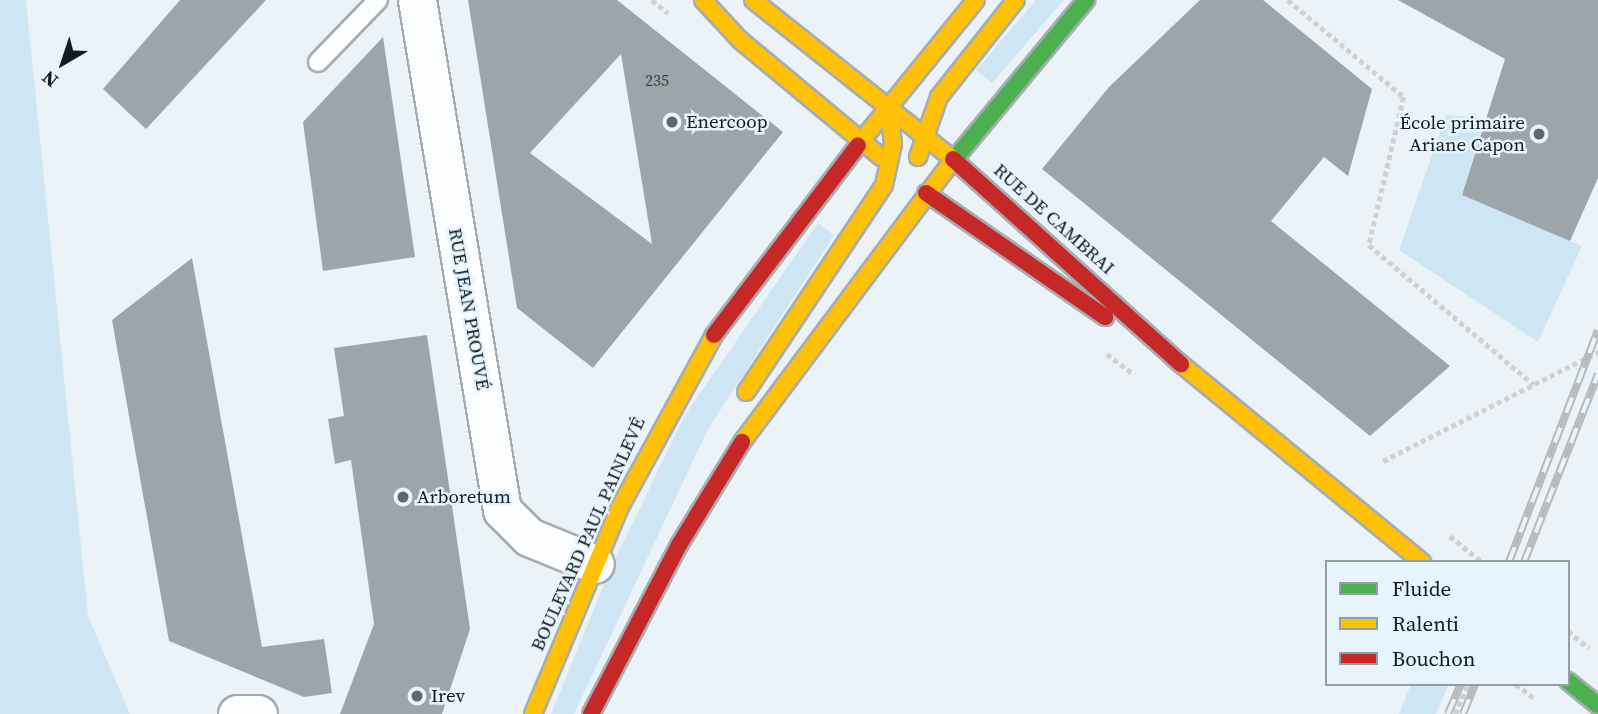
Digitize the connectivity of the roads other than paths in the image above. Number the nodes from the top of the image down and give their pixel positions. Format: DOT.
graph roads {
  1 [pos="378,0"];
  2 [pos="417,0"];
  3 [pos="703,0"];
  4 [pos="753,0"];
  5 [pos="976,0"];
  6 [pos="1016,0"];
  7 [pos="1086,0"];
  8 [pos="318,62"];
  9 [pos="888,105"];
  10 [pos="922,132"];
  11 [pos="860,141"];
  12 [pos="953,159"];
  13 [pos="892,166"];
  14 [pos="926,193"];
  15 [pos="1187,369"];
  16 [pos="739,404"];
  17 [pos="702,471"];
  18 [pos="1420,560"];
  19 [pos="595,564"];
  20 [pos="655,590"];
  21 [pos="1570,683"];
  22 [pos="1598,705"];
  23 [pos="237,714"];
  24 [pos="258,714"];
  25 [pos="533,714"];
  26 [pos="591,714"];
  1 -- 8 [label="lane"];
  2 -- 19 [label="street, RUE JEAN PROUVÉ"];
  3 -- 11 [label="main road, RUE DE CAMBRAI"];
  4 -- 9 [label="main road, RUE DE CAMBRAI"];
  5 -- 9 [label="main road, BOULEVARD PAUL PAINLEVÉ"];
  6 -- 10 [label="main road"];
  7 -- 12 [label="main road"];
  9 -- 10 [label="main road, RUE DE CAMBRAI"];
  9 -- 11 [label="main road, BOULEVARD PAUL PAINLEVÉ"];
  9 -- 13 [label="main road"];
  10 -- 12 [label="main road, RUE DE CAMBRAI"];
  10 -- 14 [label="main road"];
  11 -- 13 [label="main road, RUE DE CAMBRAI"];
  11 -- 19 [label="main road, BOULEVARD PAUL PAINLEVÉ"];
  12 -- 14 [label="main road"];
  12 -- 15 [label="main road, RUE DE CAMBRAI"];
  13 -- 14 [label="main road, RUE DE CAMBRAI"];
  13 -- 16 [label="main road"];
  14 -- 15 [label="main road, RUE DE CAMBRAI"];
  14 -- 20 [label="main road"];
  15 -- 18 [label="main road, RUE DE CAMBRAI"];
  17 -- 20 [label="main road"];
  19 -- 25 [label="main road, BOULEVARD PAUL PAINLEVÉ"];
  20 -- 26 [label="main road"];
  21 -- 22 [label="main road"];
  23 -- 24 [label="street"];
}
